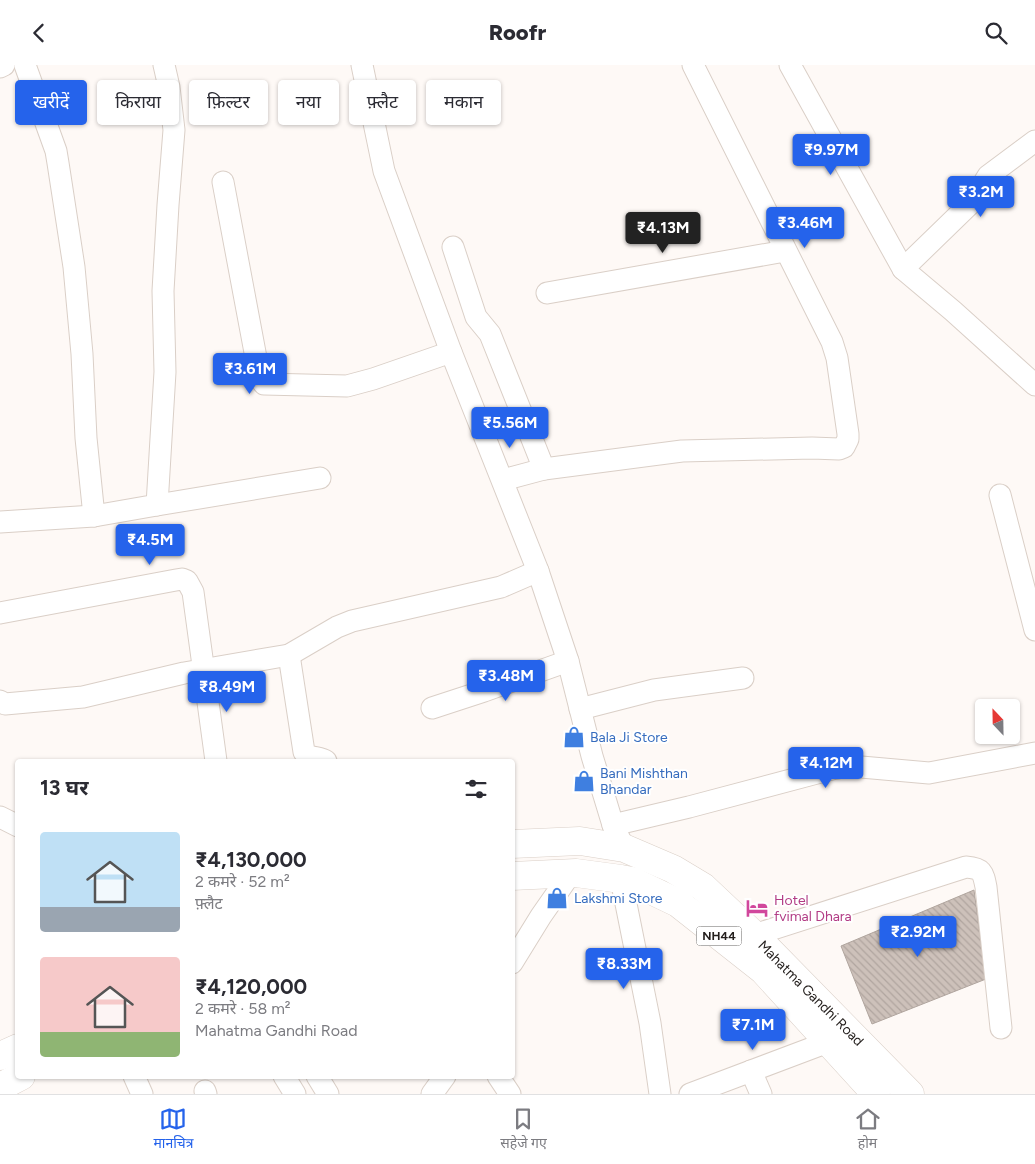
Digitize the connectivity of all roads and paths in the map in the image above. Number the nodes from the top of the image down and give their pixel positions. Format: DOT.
graph roads {
  1 [pos="4,65"];
  2 [pos="25,65"];
  3 [pos="164,65"];
  4 [pos="362,65"];
  5 [pos="693,65"];
  6 [pos="790,65"];
  7 [pos="0,67"];
  8 [pos="1035,141"];
  9 [pos="223,182"];
  10 [pos="453,247"];
  11 [pos="786,251"];
  12 [pos="903,269"];
  13 [pos="547,293"];
  14 [pos="451,352"];
  15 [pos="1035,385"];
  16 [pos="544,469"];
  17 [pos="320,478"];
  18 [pos="503,480"];
  19 [pos="1000,495"];
  20 [pos="157,505"];
  21 [pos="94,517"];
  22 [pos="0,522"];
  23 [pos="538,571"];
  24 [pos="0,613"];
  25 [pos="1035,630"];
  26 [pos="289,655"];
  27 [pos="568,661"];
  28 [pos="203,670"];
  29 [pos="743,678"];
  30 [pos="0,701"];
  31 [pos="432,708"];
  32 [pos="580,709"];
  33 [pos="1035,753"];
  34 [pos="216,759"];
  35 [pos="323,759"];
  36 [pos="0,817"];
  37 [pos="15,824"];
  38 [pos="618,836"];
  39 [pos="515,844"];
  40 [pos="571,873"];
  41 [pos="515,875"];
  42 [pos="621,879"];
  43 [pos="754,935"];
  44 [pos="515,958"];
  45 [pos="1001,1028"];
  46 [pos="828,1042"];
  47 [pos="15,1049"];
  48 [pos="0,1056"];
  49 [pos="751,1071"];
  50 [pos="15,1079"];
  51 [pos="135,1079"];
  52 [pos="286,1079"];
  53 [pos="319,1079"];
  54 [pos="443,1079"];
  55 [pos="500,1079"];
  56 [pos="0,1087"];
  57 [pos="142,1094"];
  58 [pos="294,1094"];
  59 [pos="328,1094"];
  60 [pos="432,1094"];
  61 [pos="510,1094"];
  62 [pos="660,1094"];
  63 [pos="690,1094"];
  64 [pos="761,1094"];
  65 [pos="876,1094"];
  66 [pos="910,1094"];
  1 -- 7 [label="street"];
  2 -- 21 [label="street"];
  3 -- 20 [label="street"];
  4 -- 14 [label="street"];
  5 -- 11 [label="street"];
  6 -- 12 [label="street"];
  8 -- 12 [label="street"];
  9 -- 14 [label="street"];
  10 -- 16 [label="street"];
  11 -- 13 [label="street"];
  11 -- 16 [label="street"];
  12 -- 15 [label="street"];
  14 -- 18 [label="street"];
  16 -- 18 [label="street"];
  17 -- 20 [label="street"];
  18 -- 23 [label="street"];
  19 -- 25 [label="street"];
  20 -- 21 [label="street"];
  21 -- 22 [label="street"];
  23 -- 26 [label="street"];
  23 -- 27 [label="street"];
  24 -- 28 [label="street"];
  26 -- 28 [label="street"];
  26 -- 35 [label="street"];
  27 -- 31 [label="street"];
  27 -- 32 [label="street"];
  28 -- 30 [label="street"];
  28 -- 34 [label="street"];
  29 -- 32 [label="street"];
  32 -- 38 [label="street"];
  33 -- 38 [label="street"];
  36 -- 37 [label="street"];
  38 -- 39 [label="highway, Mahatma Gandhi Road / NH44"];
  38 -- 43 [label="highway, Mahatma Gandhi Road / NH44"];
  40 -- 41 [label="highway, Mahatma Gandhi Road / NH44"];
  40 -- 42 [label="highway, Mahatma Gandhi Road / NH44"];
  40 -- 44 [label="street"];
  42 -- 46 [label="highway, Mahatma Gandhi Road / NH44"];
  42 -- 62 [label="street"];
  43 -- 45 [label="street"];
  43 -- 66 [label="highway, Mahatma Gandhi Road / NH44"];
  46 -- 49 [label="street"];
  46 -- 65 [label="highway, Mahatma Gandhi Road / NH44"];
  47 -- 48 [label="highway"];
  49 -- 63 [label="street"];
  49 -- 64 [label="street"];
  50 -- 56 [label="highway"];
  51 -- 57 [label="street"];
  52 -- 58 [label="street"];
  53 -- 59 [label="street"];
  54 -- 60 [label="street"];
  55 -- 61 [label="street"];
}
